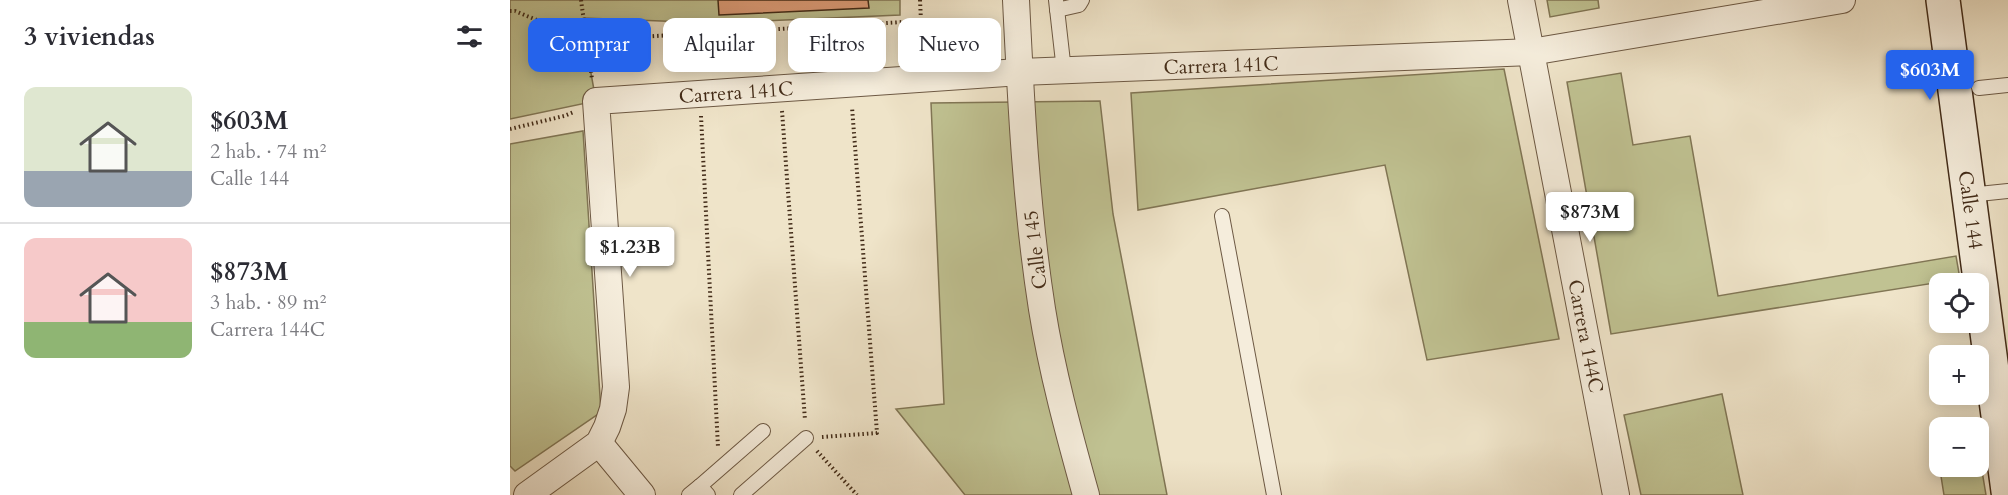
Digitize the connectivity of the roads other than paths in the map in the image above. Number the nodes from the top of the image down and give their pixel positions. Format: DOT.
graph roads {
  1 [pos="1016,0"];
  2 [pos="1082,0"];
  3 [pos="1521,0"];
  4 [pos="1842,0"];
  5 [pos="1943,0"];
  6 [pos="1057,5"];
  7 [pos="1531,52"];
  8 [pos="1064,71"];
  9 [pos="1010,73"];
  10 [pos="2008,85"];
  11 [pos="1979,88"];
  12 [pos="2008,191"];
  13 [pos="1969,195"];
  14 [pos="1222,216"];
  15 [pos="2002,397"];
  16 [pos="763,431"];
  17 [pos="806,438"];
  18 [pos="599,443"];
  19 [pos="543,491"];
  20 [pos="2008,491"];
  21 [pos="699,492"];
  22 [pos="642,495"];
  23 [pos="741,495"];
  24 [pos="1086,495"];
  25 [pos="1274,495"];
  26 [pos="1616,495"];
  1 -- 9 [label="street, Calle 145"];
  2 -- 6 [label="lane"];
  3 -- 7 [label="street, Carrera 144C"];
  4 -- 7 [label="street, Carrera 141C"];
  5 -- 13 [label="street, Calle 144"];
  6 -- 8 [label="lane"];
  7 -- 8 [label="street, Carrera 141C"];
  7 -- 26 [label="street, Carrera 144C"];
  8 -- 9 [label="street, Carrera 141C"];
  9 -- 18 [label="street, Carrera 141C"];
  9 -- 24 [label="street, Calle 145"];
  10 -- 11 [label="lane"];
  12 -- 13 [label="lane"];
  13 -- 15 [label="street, Calle 144"];
  14 -- 25 [label="lane"];
  15 -- 20 [label="street, Calle 144"];
  16 -- 21 [label="lane"];
  17 -- 23 [label="lane"];
  18 -- 19 [label="street"];
  18 -- 22 [label="street"];
}
